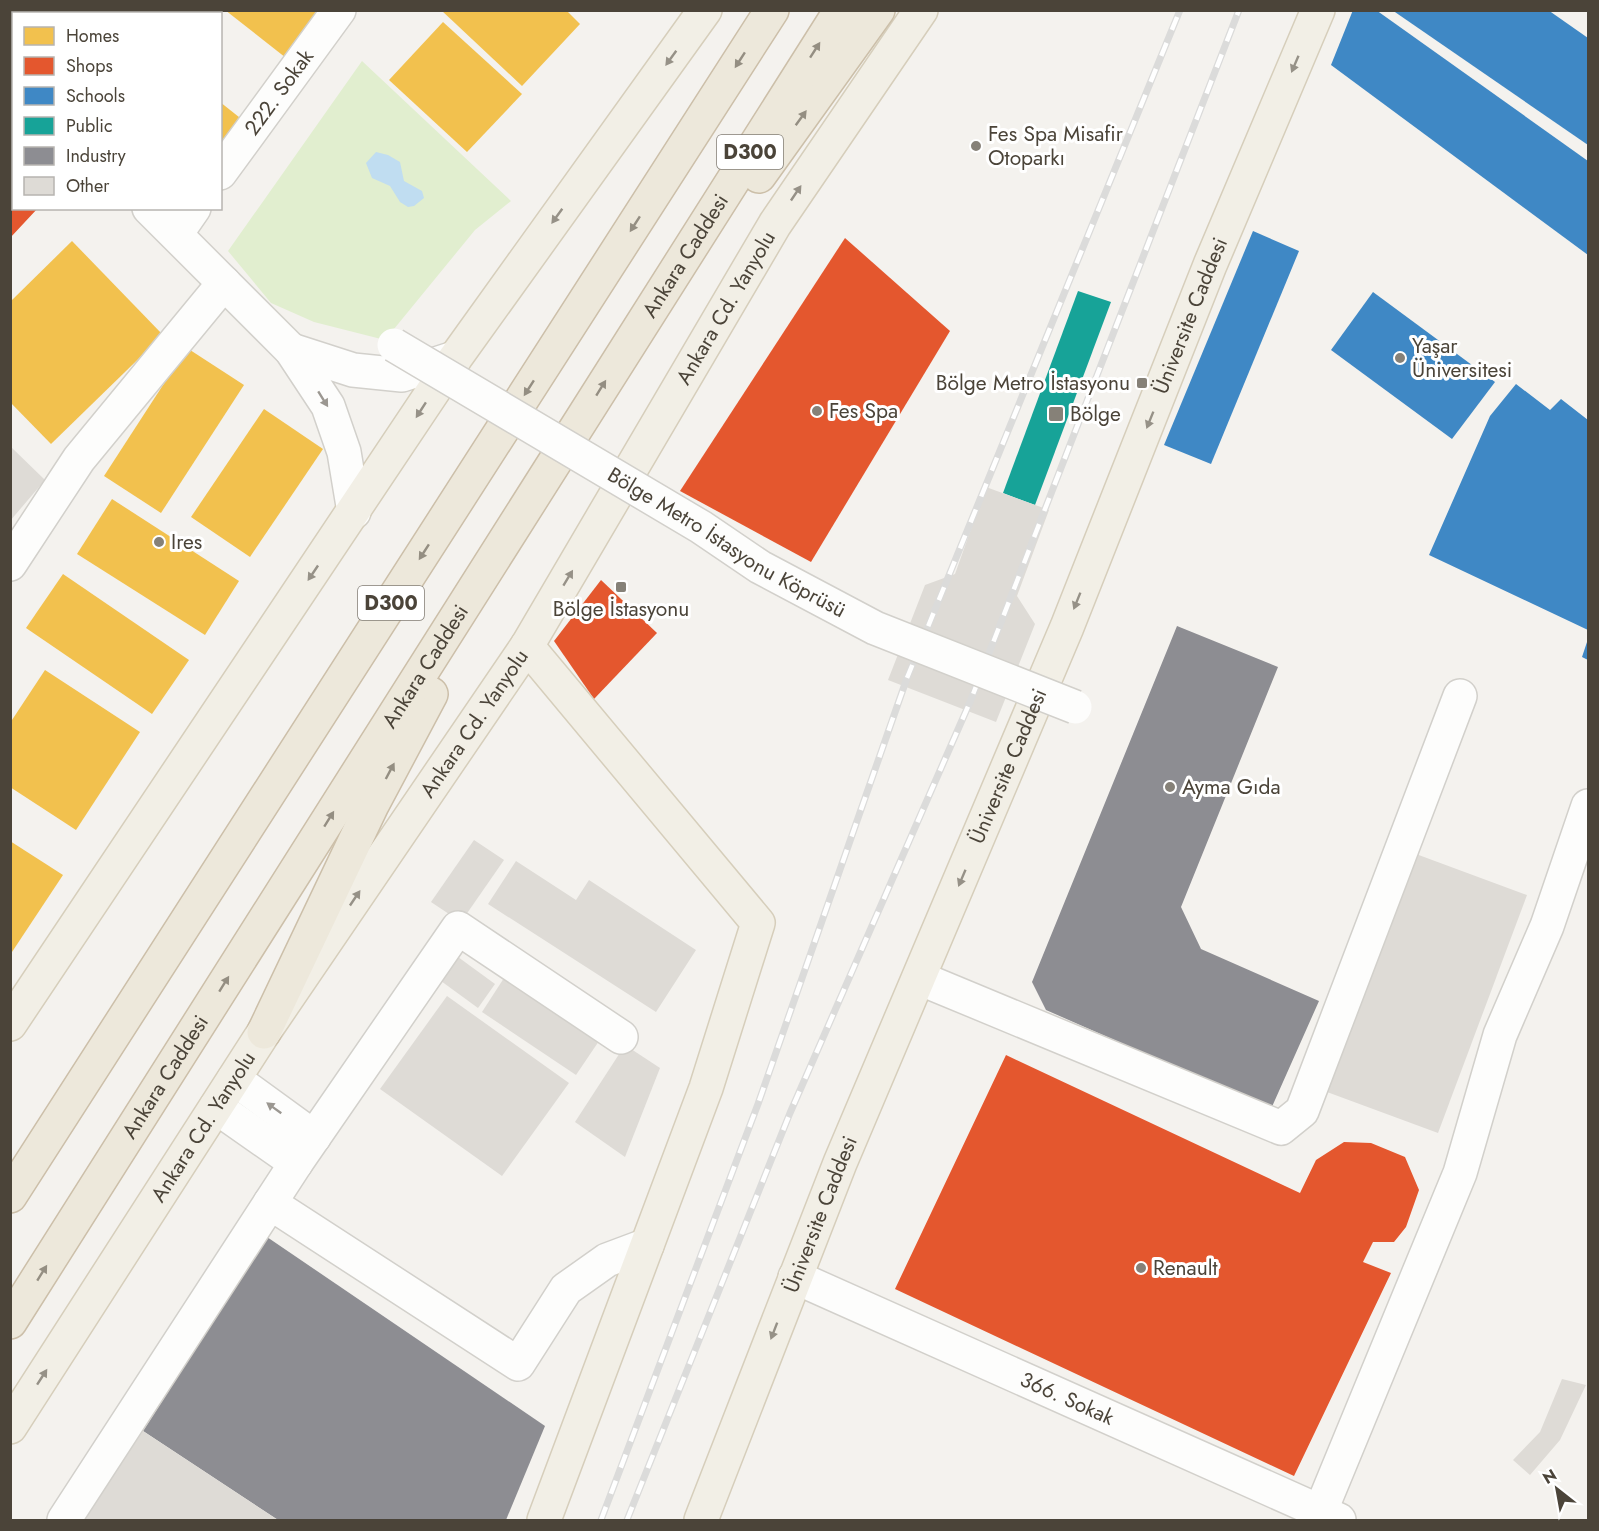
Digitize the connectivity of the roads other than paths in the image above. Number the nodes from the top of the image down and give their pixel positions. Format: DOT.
graph roads {
  1 [pos="339,10"];
  2 [pos="705,10"];
  3 [pos="772,10"];
  4 [pos="841,10"];
  5 [pos="878,10"];
  6 [pos="921,10"];
  7 [pos="1318,10"];
  8 [pos="222,170"];
  9 [pos="155,210"];
  10 [pos="185,221"];
  11 [pos="224,283"];
  12 [pos="660,294"];
  13 [pos="394,345"];
  14 [pos="291,350"];
  15 [pos="456,357"];
  16 [pos="548,471"];
  17 [pos="354,513"];
  18 [pos="10,564"];
  19 [pos="527,646"];
  20 [pos="1460,696"];
  21 [pos="1075,707"];
  22 [pos="1588,806"];
  23 [pos="919,978"];
  24 [pos="10,1024"];
  25 [pos="264,1032"];
  26 [pos="621,1037"];
  27 [pos="234,1079"];
  28 [pos="216,1107"];
  29 [pos="305,1150"];
  30 [pos="10,1196"];
  31 [pos="270,1203"];
  32 [pos="647,1245"];
  33 [pos="795,1277"];
  34 [pos="10,1323"];
  35 [pos="10,1427"];
  36 [pos="1331,1515"];
  37 [pos="64,1521"];
  38 [pos="544,1521"];
  39 [pos="701,1521"];
  1 -- 8 [label="street, 222. Sokak"];
  2 -- 15 [label="main road, one-way"];
  3 -- 30 [label="highway, D300, one-way"];
  12 -- 4 [label="highway, Ankara Caddesi / D300, one-way"];
  12 -- 5 [label="highway, one-way"];
  19 -- 6 [label="main road, Ankara Cd. Yanyolu, one-way"];
  7 -- 23 [label="main road, Üniversite Caddesi, one-way"];
  9 -- 10 [label="street"];
  10 -- 11 [label="street"];
  11 -- 14 [label="street"];
  11 -- 18 [label="street"];
  16 -- 12 [label="highway, Ankara Caddesi / D300, one-way"];
  13 -- 21 [label="street, Bölge Metro İstasyonu Köprüsü, bridge"];
  14 -- 15 [label="street"];
  14 -- 17 [label="street, one-way"];
  15 -- 17 [label="main road, one-way"];
  25 -- 16 [label="highway, one-way"];
  34 -- 16 [label="highway, Ankara Caddesi / D300, one-way"];
  17 -- 24 [label="main road, one-way"];
  25 -- 19 [label="main road, Ankara Cd. Yanyolu, one-way"];
  19 -- 32 [label="main road"];
  20 -- 23 [label="street"];
  22 -- 36 [label="street"];
  23 -- 33 [label="main road, Üniversite Caddesi"];
  25 -- 27 [label="main road, Ankara Cd. Yanyolu"];
  26 -- 29 [label="street"];
  27 -- 28 [label="main road, Ankara Cd. Yanyolu"];
  29 -- 27 [label="street, one-way"];
  28 -- 29 [label="street"];
  35 -- 28 [label="main road, Ankara Cd. Yanyolu, one-way"];
  29 -- 31 [label="street"];
  31 -- 32 [label="street"];
  31 -- 37 [label="street"];
  32 -- 38 [label="main road"];
  33 -- 36 [label="street, 366. Sokak"];
  33 -- 39 [label="main road, Üniversite Caddesi, one-way"];
}
